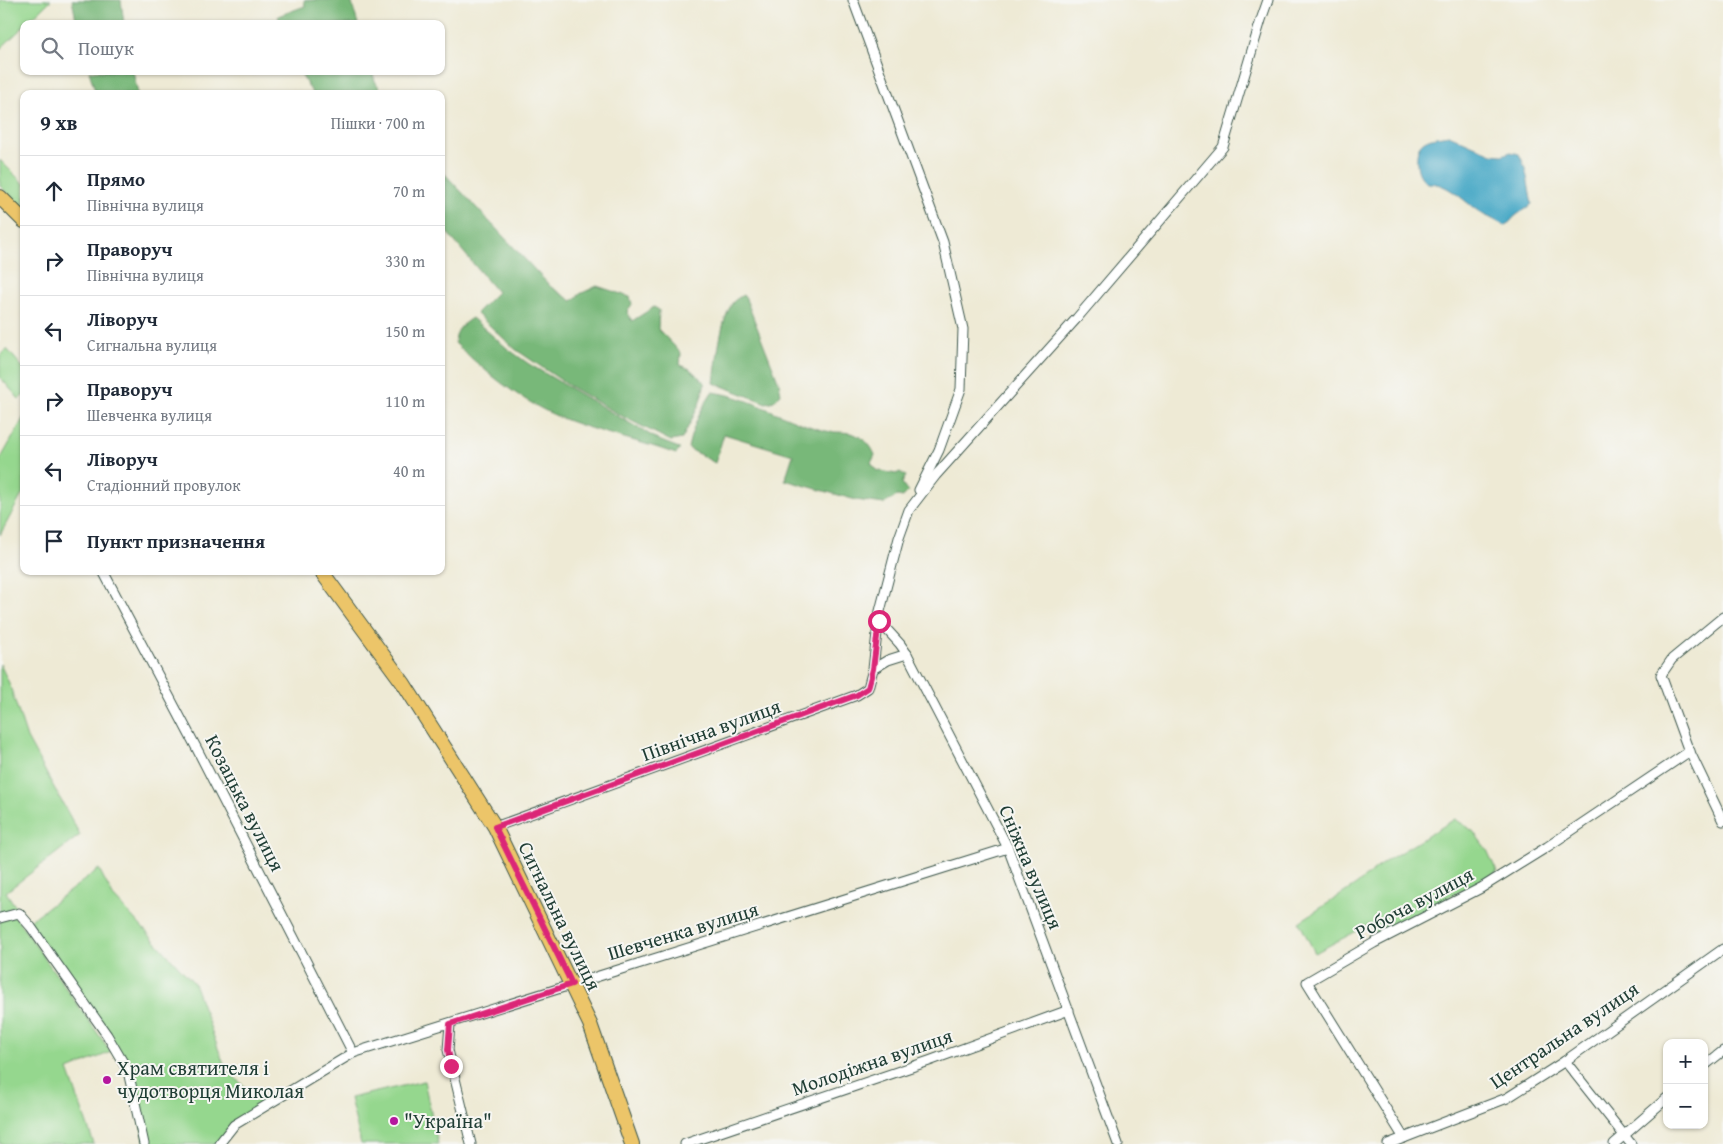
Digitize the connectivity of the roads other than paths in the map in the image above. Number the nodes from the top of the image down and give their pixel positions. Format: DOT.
graph roads {
  1 [pos="852,0"];
  2 [pos="1268,0"];
  3 [pos="0,197"];
  4 [pos="19,217"];
  5 [pos="909,510"];
  6 [pos="104,575"];
  7 [pos="324,575"];
  8 [pos="1723,617"];
  9 [pos="879,618"];
  10 [pos="907,654"];
  11 [pos="873,669"];
  12 [pos="1690,751"];
  13 [pos="1723,821"];
  14 [pos="495,827"];
  15 [pos="1008,848"];
  16 [pos="0,918"];
  17 [pos="1723,949"];
  18 [pos="572,984"];
  19 [pos="1070,1010"];
  20 [pos="450,1024"];
  21 [pos="1723,1051"];
  22 [pos="353,1053"];
  23 [pos="1565,1060"];
  24 [pos="1708,1063"];
  25 [pos="1663,1101"];
  26 [pos="1624,1134"];
  27 [pos="1404,1138"];
  28 [pos="144,1144"];
  29 [pos="219,1144"];
  30 [pos="471,1144"];
  31 [pos="632,1144"];
  32 [pos="686,1144"];
  33 [pos="1118,1144"];
  34 [pos="1388,1144"];
  35 [pos="1614,1144"];
  36 [pos="1631,1144"];
  1 -- 5 [label="street"];
  2 -- 5 [label="street"];
  3 -- 4 [label="main road"];
  5 -- 9 [label="street, Північна вулиця"];
  6 -- 22 [label="street, Козацька вулиця"];
  7 -- 14 [label="main road, Сигнальна вулиця"];
  8 -- 12 [label="street"];
  9 -- 10 [label="street, Сніжна вулиця"];
  9 -- 11 [label="street, Північна вулиця"];
  10 -- 11 [label="street"];
  10 -- 15 [label="street, Сніжна вулиця"];
  11 -- 14 [label="street, Північна вулиця"];
  12 -- 13 [label="street"];
  12 -- 27 [label="street, Робоча вулиця"];
  14 -- 18 [label="main road, Сигнальна вулиця"];
  15 -- 18 [label="street, Шевченка вулиця"];
  15 -- 19 [label="street, Сніжна вулиця"];
  16 -- 28 [label="street"];
  17 -- 23 [label="street, Центральна вулиця"];
  18 -- 20 [label="street, Шевченка вулиця"];
  18 -- 31 [label="main road, Сигнальна вулиця"];
  19 -- 32 [label="street, Молодіжна вулиця"];
  19 -- 33 [label="street, Сніжна вулиця"];
  20 -- 22 [label="street, Шевченка вулиця"];
  20 -- 30 [label="street"];
  21 -- 24 [label="street"];
  22 -- 29 [label="street, Шевченка вулиця"];
  23 -- 26 [label="street"];
  23 -- 27 [label="street, Центральна вулиця"];
  25 -- 26 [label="street"];
  26 -- 35 [label="street"];
  26 -- 36 [label="street"];
  27 -- 34 [label="street, Центральна вулиця"];
}
